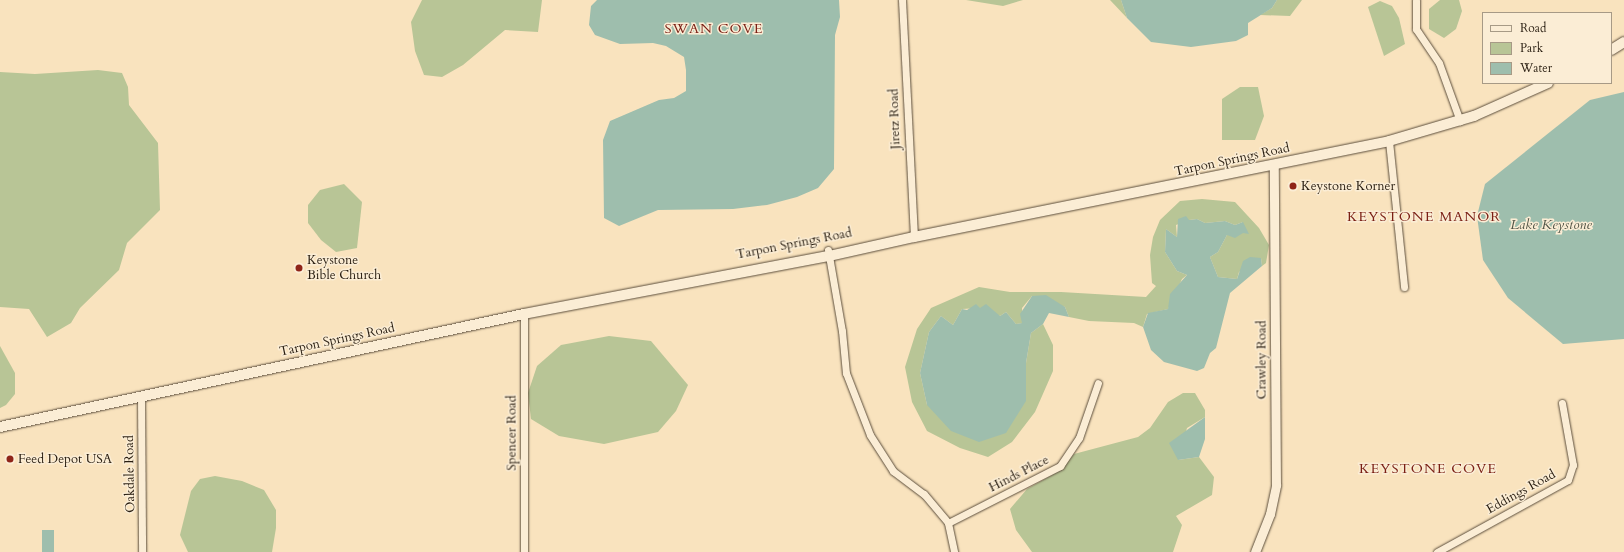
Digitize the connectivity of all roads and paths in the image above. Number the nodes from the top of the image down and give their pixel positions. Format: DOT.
graph roads {
  1 [pos="902,0"];
  2 [pos="1416,0"];
  3 [pos="1624,42"];
  4 [pos="1612,49"];
  5 [pos="1546,84"];
  6 [pos="1460,121"];
  7 [pos="1389,141"];
  8 [pos="1274,165"];
  9 [pos="914,236"];
  10 [pos="828,253"];
  11 [pos="1404,287"];
  12 [pos="524,314"];
  13 [pos="1098,383"];
  14 [pos="141,396"];
  15 [pos="1562,403"];
  16 [pos="0,427"];
  17 [pos="948,523"];
  18 [pos="142,552"];
  19 [pos="524,552"];
  20 [pos="954,552"];
  21 [pos="1255,552"];
  22 [pos="1437,552"];
  1 -- 9 [label="street, Jiretz Road"];
  2 -- 6 [label="street"];
  3 -- 4 [label="main road"];
  5 -- 6 [label="main road, Tarpon Springs Road"];
  6 -- 7 [label="main road, Tarpon Springs Road"];
  7 -- 8 [label="main road, Tarpon Springs Road"];
  7 -- 11 [label="street"];
  8 -- 9 [label="main road, Tarpon Springs Road"];
  8 -- 21 [label="street, Crawley Road"];
  9 -- 10 [label="main road, Tarpon Springs Road"];
  10 -- 12 [label="main road, Tarpon Springs Road"];
  10 -- 17 [label="street"];
  12 -- 14 [label="main road, Tarpon Springs Road"];
  12 -- 19 [label="street, Spencer Road"];
  13 -- 17 [label="street, Hinds Place"];
  14 -- 16 [label="main road, Tarpon Springs Road"];
  14 -- 18 [label="street, Oakdale Road"];
  15 -- 22 [label="street, Eddings Road"];
  17 -- 20 [label="street"];
}
